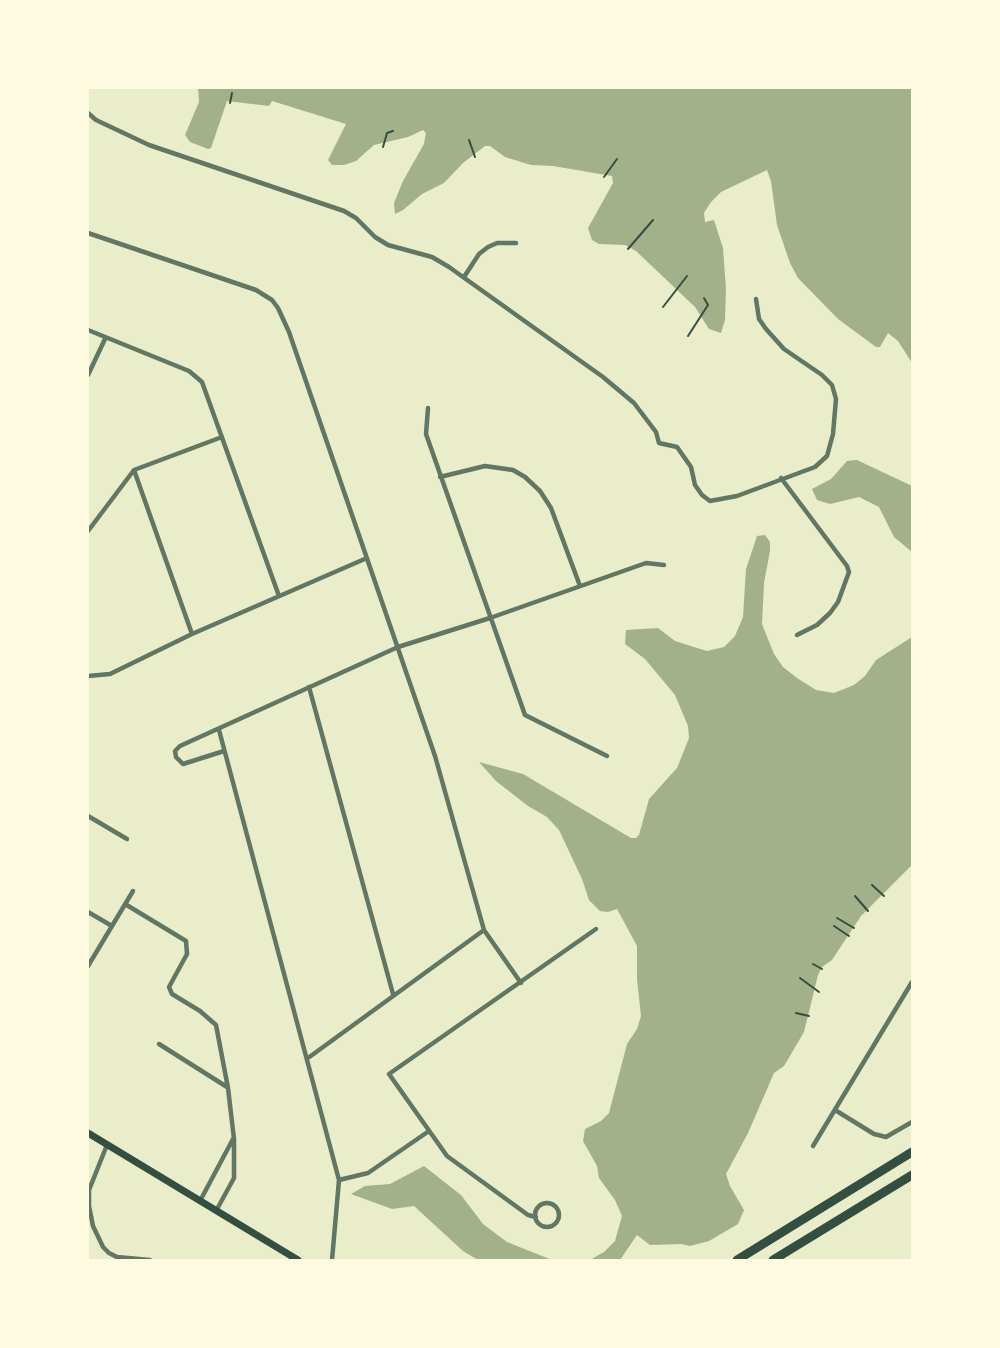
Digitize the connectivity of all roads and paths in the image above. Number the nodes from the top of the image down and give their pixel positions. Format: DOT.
graph roads {
  1 [pos="232,93"];
  2 [pos="229,103"];
  3 [pos="88,113"];
  4 [pos="393,131"];
  5 [pos="469,140"];
  6 [pos="383,147"];
  7 [pos="475,157"];
  8 [pos="617,159"];
  9 [pos="604,177"];
  10 [pos="653,220"];
  11 [pos="88,233"];
  12 [pos="516,243"];
  13 [pos="628,249"];
  14 [pos="687,276"];
  15 [pos="464,277"];
  16 [pos="704,298"];
  17 [pos="756,299"];
  18 [pos="663,307"];
  19 [pos="88,330"];
  20 [pos="688,336"];
  21 [pos="105,339"];
  22 [pos="88,376"];
  23 [pos="428,408"];
  24 [pos="222,438"];
  25 [pos="134,470"];
  26 [pos="440,477"];
  27 [pos="781,478"];
  28 [pos="88,531"];
  29 [pos="367,558"];
  30 [pos="664,565"];
  31 [pos="580,586"];
  32 [pos="279,596"];
  33 [pos="490,618"];
  34 [pos="192,634"];
  35 [pos="797,635"];
  36 [pos="398,647"];
  37 [pos="88,676"];
  38 [pos="309,687"];
  39 [pos="219,730"];
  40 [pos="224,751"];
  41 [pos="607,756"];
  42 [pos="88,816"];
  43 [pos="127,839"];
  44 [pos="872,885"];
  45 [pos="133,891"];
  46 [pos="855,895"];
  47 [pos="884,896"];
  48 [pos="125,904"];
  49 [pos="868,911"];
  50 [pos="88,912"];
  51 [pos="837,918"];
  52 [pos="112,926"];
  53 [pos="834,926"];
  54 [pos="854,928"];
  55 [pos="596,929"];
  56 [pos="484,930"];
  57 [pos="849,936"];
  58 [pos="813,964"];
  59 [pos="88,966"];
  60 [pos="822,970"];
  61 [pos="800,978"];
  62 [pos="912,982"];
  63 [pos="521,983"];
  64 [pos="818,992"];
  65 [pos="393,994"];
  66 [pos="796,1013"];
  67 [pos="809,1016"];
  68 [pos="159,1044"];
  69 [pos="308,1058"];
  70 [pos="228,1088"];
  71 [pos="835,1110"];
  72 [pos="912,1122"];
  73 [pos="429,1131"];
  74 [pos="88,1133"];
  75 [pos="234,1139"];
  76 [pos="107,1145"];
  77 [pos="813,1146"];
  78 [pos="912,1152"];
  79 [pos="912,1175"];
  80 [pos="340,1180"];
  81 [pos="200,1201"];
  82 [pos="216,1211"];
  83 [pos="536,1217"];
  84 [pos="150,1259"];
  85 [pos="298,1261"];
  86 [pos="332,1261"];
  87 [pos="737,1261"];
  88 [pos="773,1261"];
  1 -- 2 [label="path"];
  3 -- 15 [label="street"];
  4 -- 6 [label="path"];
  5 -- 7 [label="path"];
  8 -- 9 [label="path"];
  10 -- 13 [label="path"];
  11 -- 29 [label="street"];
  12 -- 15 [label="street"];
  14 -- 18 [label="path"];
  15 -- 27 [label="street"];
  16 -- 20 [label="path"];
  17 -- 27 [label="street"];
  19 -- 21 [label="street"];
  21 -- 22 [label="street"];
  21 -- 24 [label="street"];
  23 -- 26 [label="street"];
  24 -- 25 [label="street"];
  24 -- 32 [label="street"];
  25 -- 28 [label="street"];
  25 -- 34 [label="street"];
  26 -- 31 [label="street"];
  26 -- 33 [label="street"];
  27 -- 35 [label="street"];
  29 -- 32 [label="street"];
  29 -- 36 [label="street"];
  30 -- 31 [label="street"];
  31 -- 33 [label="street"];
  32 -- 34 [label="street"];
  33 -- 36 [label="street"];
  33 -- 41 [label="street"];
  34 -- 37 [label="street"];
  36 -- 38 [label="street"];
  36 -- 56 [label="street"];
  38 -- 39 [label="street"];
  38 -- 65 [label="street"];
  39 -- 40 [label="street"];
  39 -- 40 [label="street"];
  40 -- 69 [label="street"];
  42 -- 43 [label="street"];
  44 -- 47 [label="path"];
  45 -- 48 [label="street"];
  46 -- 49 [label="path"];
  48 -- 52 [label="street"];
  48 -- 70 [label="street"];
  50 -- 52 [label="street"];
  51 -- 54 [label="path"];
  52 -- 59 [label="street"];
  53 -- 57 [label="path"];
  55 -- 63 [label="street"];
  56 -- 63 [label="street"];
  56 -- 65 [label="street"];
  58 -- 60 [label="path"];
  61 -- 64 [label="path"];
  62 -- 71 [label="street"];
  63 -- 73 [label="street"];
  65 -- 69 [label="street"];
  66 -- 67 [label="path"];
  68 -- 70 [label="street"];
  69 -- 80 [label="street"];
  70 -- 75 [label="street"];
  71 -- 72 [label="street"];
  71 -- 77 [label="street"];
  73 -- 80 [label="street"];
  73 -- 83 [label="street"];
  74 -- 76 [label="main road"];
  75 -- 81 [label="street"];
  75 -- 82 [label="street"];
  76 -- 81 [label="main road"];
  76 -- 84 [label="street"];
  78 -- 87 [label="highway"];
  79 -- 88 [label="highway"];
  80 -- 86 [label="street"];
  81 -- 82 [label="main road"];
  82 -- 85 [label="main road"];
  83 -- 83 [label="street"];
}
